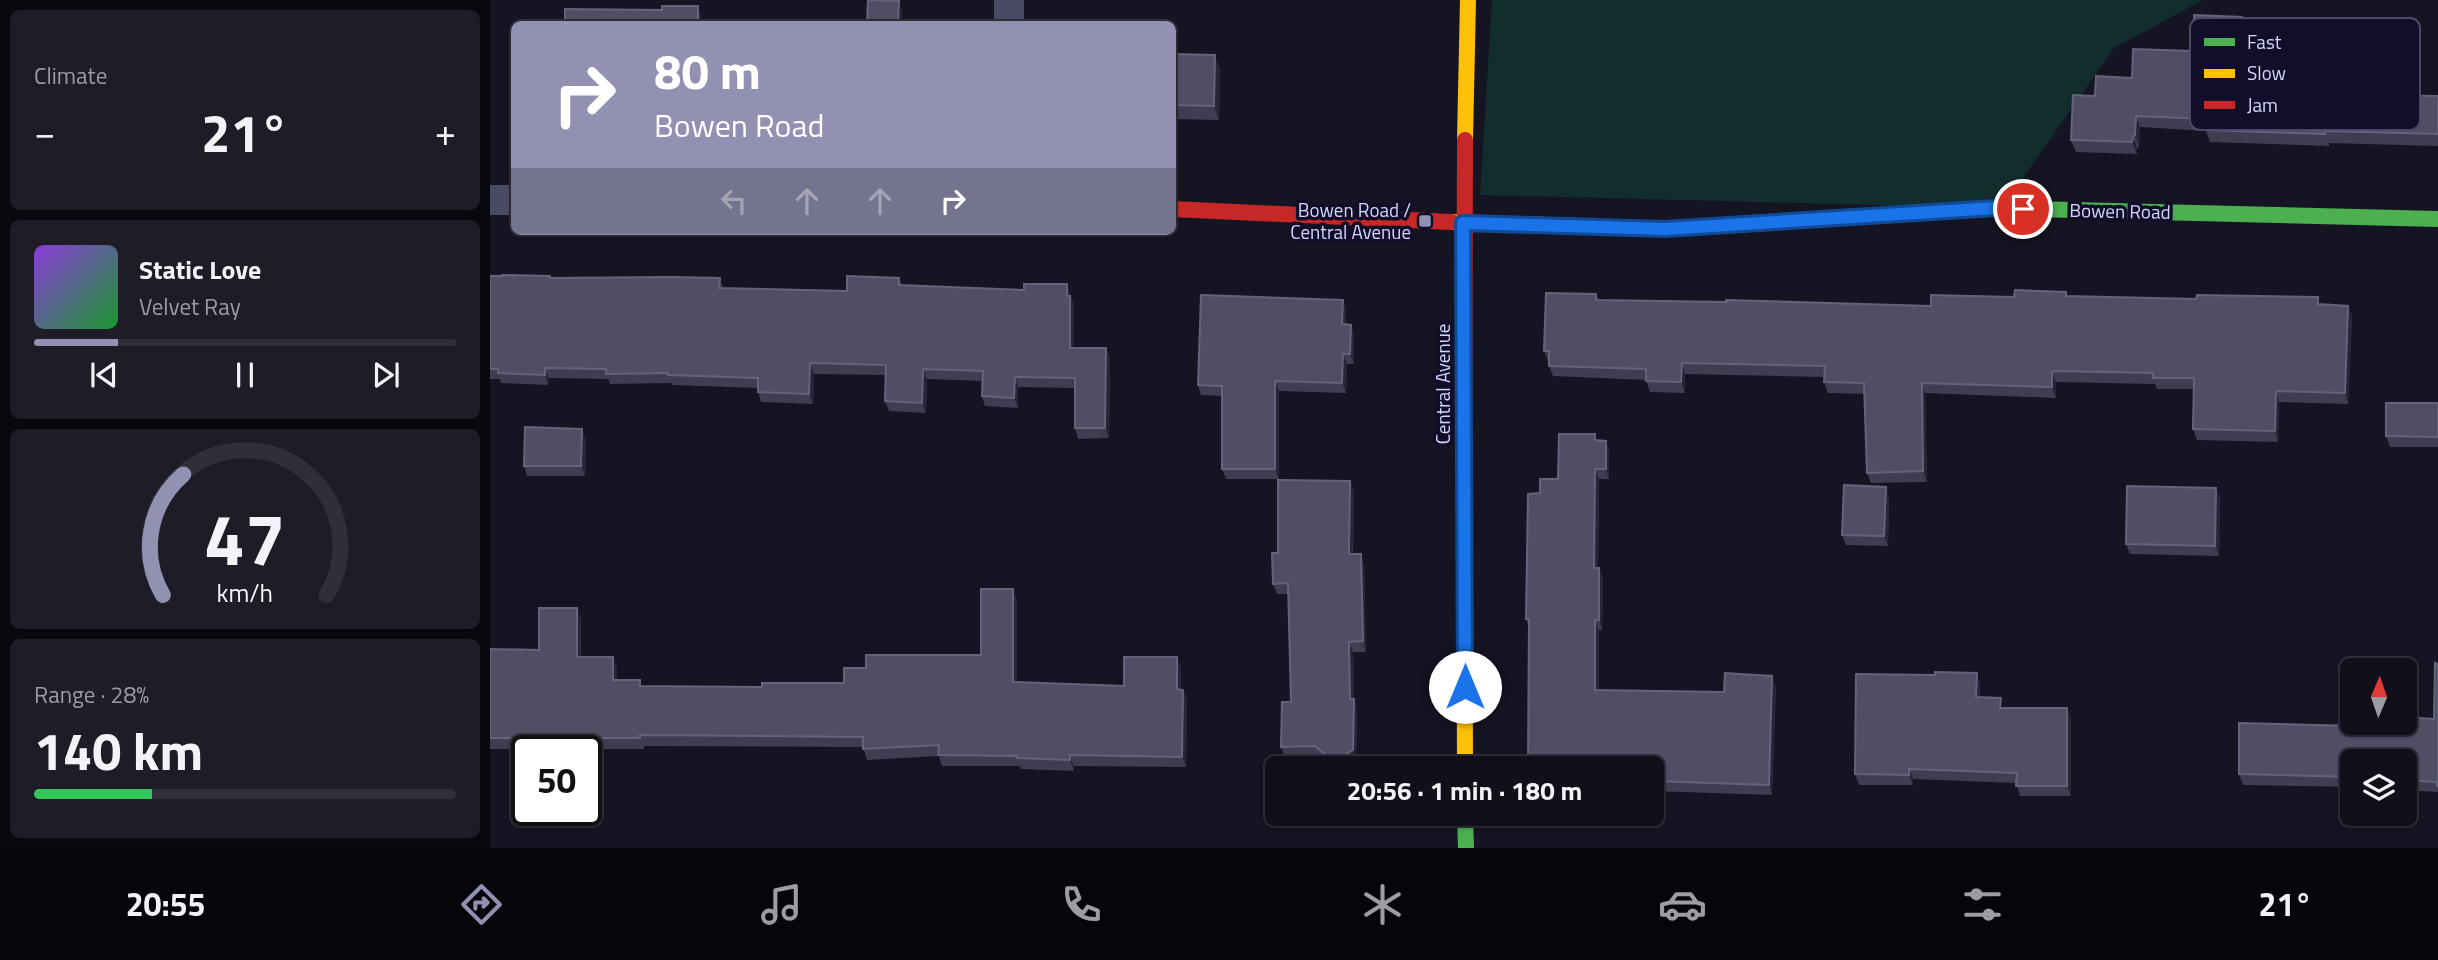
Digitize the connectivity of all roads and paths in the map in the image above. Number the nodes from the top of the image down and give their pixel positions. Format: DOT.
graph roads {
  1 [pos="1009,0"];
  2 [pos="1468,0"];
  3 [pos="1009,21"];
  4 [pos="490,200"];
  5 [pos="511,200"];
  6 [pos="1176,209"];
  7 [pos="2438,219"];
  8 [pos="1463,223"];
  9 [pos="1465,756"];
  10 [pos="1465,826"];
  11 [pos="1466,848"];
  1 -- 3 [label="street"];
  2 -- 8 [label="street, Central Avenue"];
  4 -- 5 [label="street"];
  6 -- 8 [label="street, Bowen Road"];
  7 -- 8 [label="street, Bowen Road"];
  8 -- 9 [label="street, Central Avenue"];
  10 -- 11 [label="street"];
}
